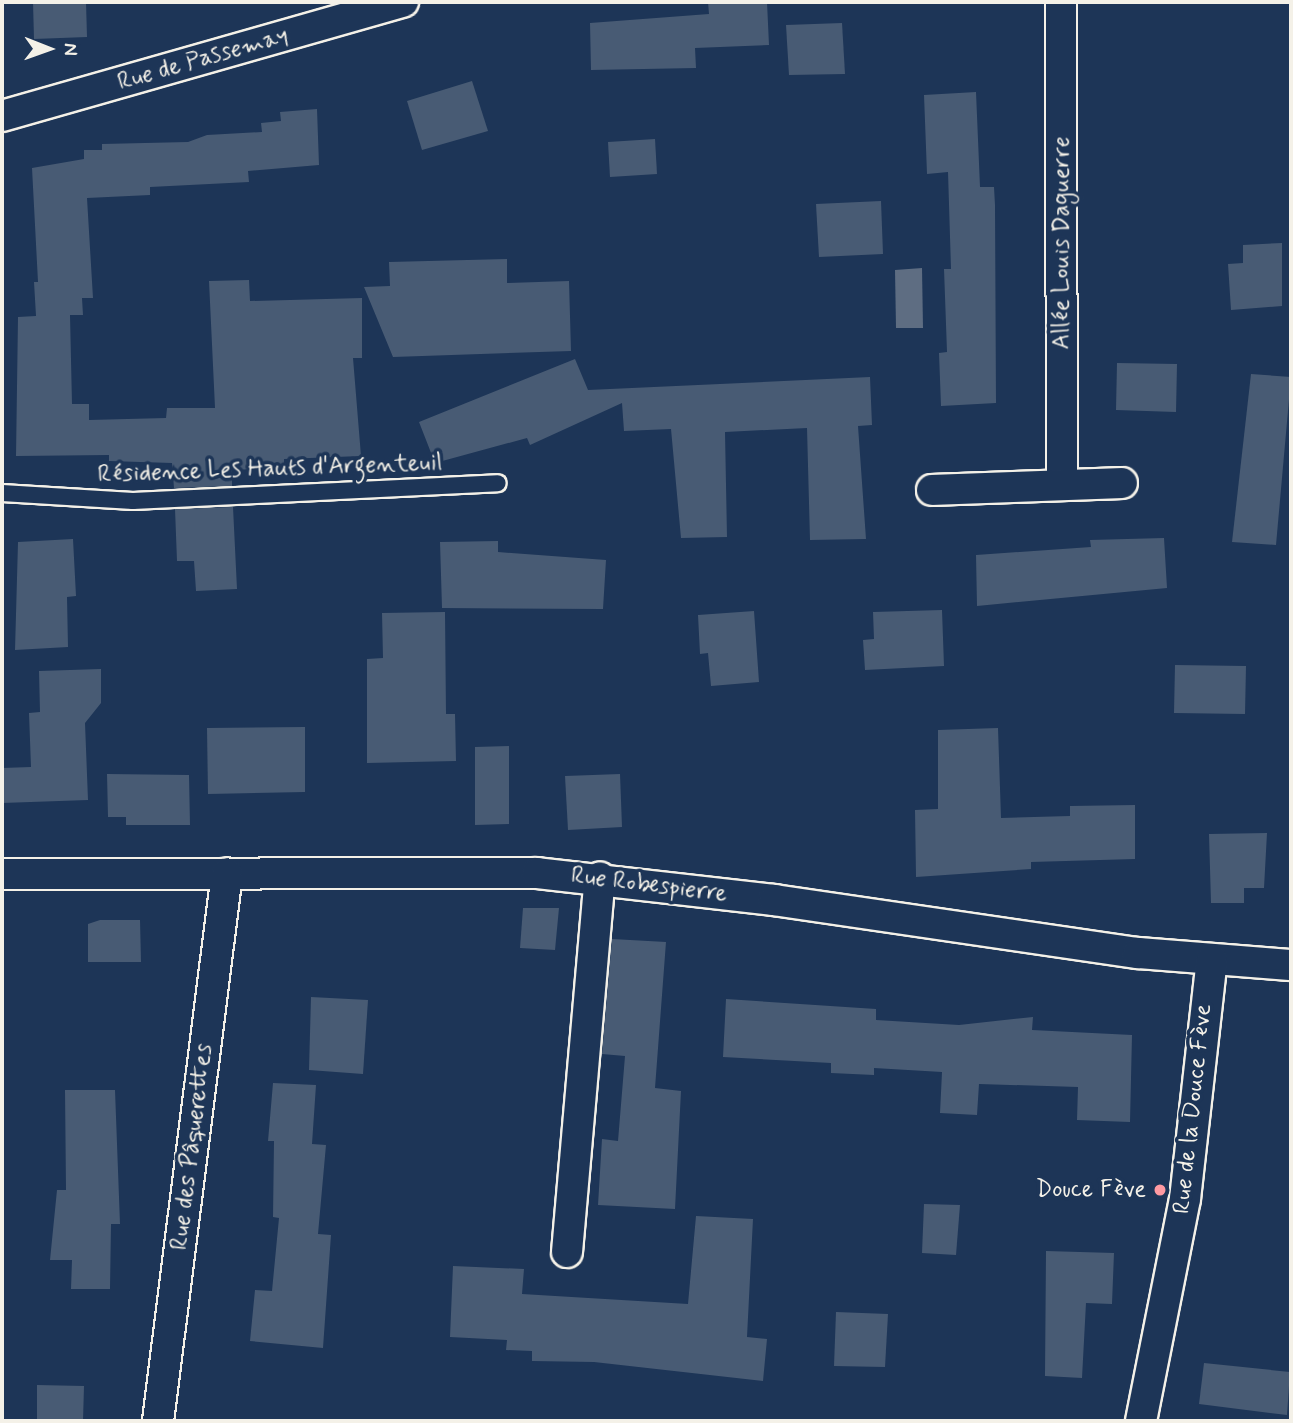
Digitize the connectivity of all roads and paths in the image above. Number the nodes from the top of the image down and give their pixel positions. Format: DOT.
graph roads {
  1 [pos="403,2"];
  2 [pos="1061,2"];
  3 [pos="2,116"];
  4 [pos="498,483"];
  5 [pos="1122,483"];
  6 [pos="1062,485"];
  7 [pos="932,490"];
  8 [pos="2,493"];
  9 [pos="227,873"];
  10 [pos="2,874"];
  11 [pos="600,877"];
  12 [pos="1212,960"];
  13 [pos="1291,965"];
  14 [pos="567,1252"];
  15 [pos="158,1421"];
  16 [pos="1141,1421"];
  1 -- 3 [label="street, Rue de Passemay"];
  2 -- 6 [label="street, Allée Louis Daguerre"];
  4 -- 8 [label="lane, Résidence Les Hauts d'Argenteuil"];
  5 -- 6 [label="street"];
  6 -- 7 [label="street"];
  9 -- 10 [label="street, Rue Robespierre"];
  9 -- 11 [label="street, Rue Robespierre"];
  9 -- 15 [label="street, Rue des Pâquerettes"];
  11 -- 12 [label="street, Rue Robespierre"];
  11 -- 14 [label="street"];
  12 -- 13 [label="street, Rue Robespierre"];
  12 -- 16 [label="street, Rue de la Douce Fève"];
}
